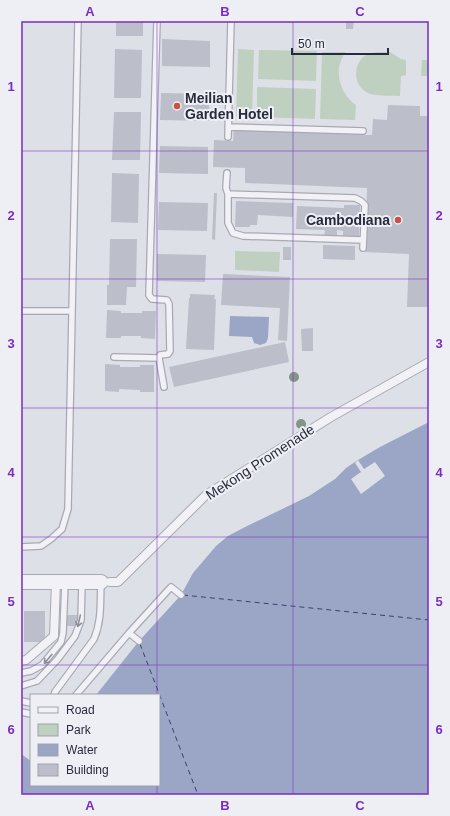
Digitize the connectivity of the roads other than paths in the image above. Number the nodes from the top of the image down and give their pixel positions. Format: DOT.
graph roads {
  1 [pos="78,21"];
  2 [pos="157,21"];
  3 [pos="231,21"];
  4 [pos="228,127"];
  5 [pos="363,131"];
  6 [pos="228,137"];
  7 [pos="227,173"];
  8 [pos="228,194"];
  9 [pos="363,240"];
  10 [pos="363,248"];
  11 [pos="21,311"];
  12 [pos="72,311"];
  13 [pos="114,357"];
  14 [pos="159,358"];
  15 [pos="429,362"];
  16 [pos="164,387"];
  17 [pos="21,546"];
  18 [pos="21,582"];
  19 [pos="61,582"];
  20 [pos="82,582"];
  21 [pos="105,582"];
  22 [pos="181,595"];
  23 [pos="129,633"];
  24 [pos="139,642"];
  25 [pos="21,661"];
  26 [pos="21,673"];
  27 [pos="21,686"];
  28 [pos="54,694"];
  29 [pos="76,694"];
  1 -- 12 [label="lane"];
  2 -- 14 [label="lane"];
  3 -- 4 [label="lane"];
  4 -- 5 [label="lane"];
  4 -- 6 [label="lane"];
  7 -- 8 [label="lane"];
  8 -- 9 [label="lane"];
  8 -- 9 [label="lane"];
  9 -- 10 [label="lane"];
  11 -- 12 [label="lane"];
  12 -- 17 [label="lane"];
  13 -- 14 [label="lane"];
  14 -- 16 [label="lane"];
  15 -- 21 [label="street, Mekong Promenade"];
  18 -- 19 [label="street"];
  19 -- 20 [label="street"];
  19 -- 25 [label="street"];
  19 -- 26 [label="lane, one-way"];
  20 -- 21 [label="street"];
  20 -- 27 [label="lane, one-way"];
  21 -- 28 [label="lane"];
  22 -- 23 [label="lane"];
  23 -- 24 [label="lane"];
  23 -- 29 [label="lane"];
}
